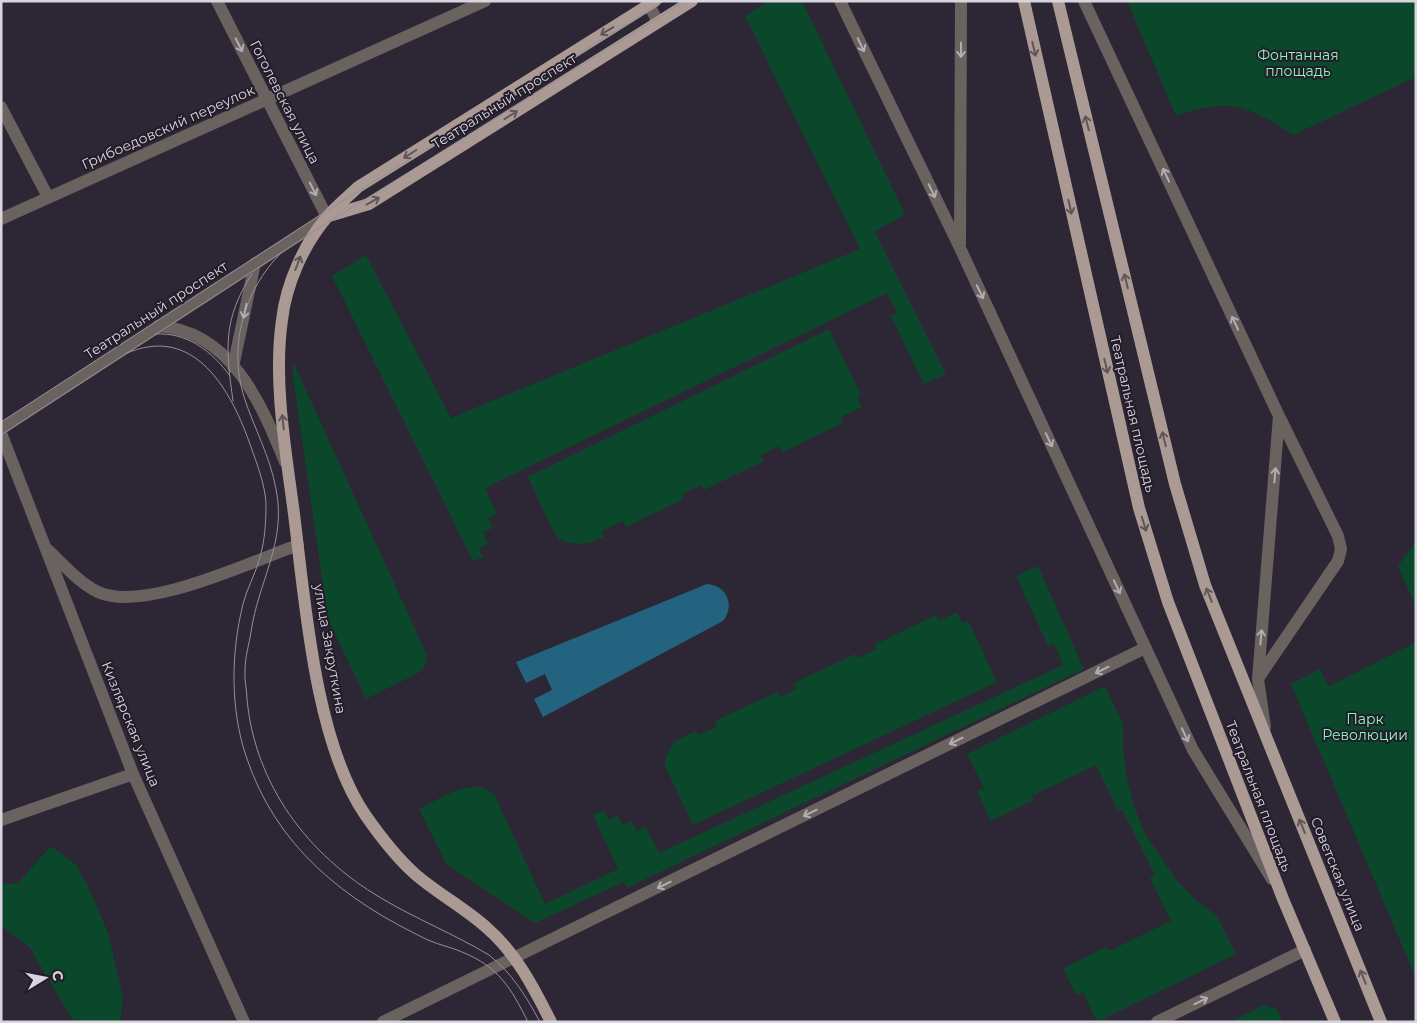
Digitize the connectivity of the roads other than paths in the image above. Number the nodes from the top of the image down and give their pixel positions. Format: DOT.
graph roads {
  1 [pos="217,1"];
  2 [pos="485,1"];
  3 [pos="692,1"];
  4 [pos="840,1"];
  5 [pos="961,1"];
  6 [pos="1024,1"];
  7 [pos="1058,1"];
  8 [pos="1084,1"];
  9 [pos="650,3"];
  10 [pos="658,22"];
  11 [pos="267,100"];
  12 [pos="1,107"];
  13 [pos="48,197"];
  14 [pos="327,217"];
  15 [pos="1,220"];
  16 [pos="960,248"];
  17 [pos="255,263"];
  18 [pos="158,326"];
  19 [pos="233,367"];
  20 [pos="1280,416"];
  21 [pos="1,428"];
  22 [pos="1,433"];
  23 [pos="288,471"];
  24 [pos="298,545"];
  25 [pos="46,549"];
  26 [pos="1145,648"];
  27 [pos="1258,679"];
  28 [pos="1266,737"];
  29 [pos="133,774"];
  30 [pos="1,820"];
  31 [pos="1283,898"];
  32 [pos="1305,950"];
  33 [pos="515,958"];
  34 [pos="244,1022"];
  35 [pos="384,1022"];
  36 [pos="551,1022"];
  37 [pos="1157,1022"];
  38 [pos="1335,1022"];
  39 [pos="1381,1022"];
  1 -- 11 [label="street, Гоголевская улица, one-way"];
  2 -- 11 [label="street, Грибоедовский переулок"];
  3 -- 10 [label="main road, Театральный проспект"];
  4 -- 16 [label="street, Театральная площадь, one-way"];
  5 -- 16 [label="street, Театральная площадь, one-way"];
  6 -- 31 [label="main road, Театральная площадь, one-way"];
  28 -- 7 [label="main road, Театральная площадь, one-way"];
  20 -- 8 [label="street, one-way"];
  9 -- 10 [label="street"];
  9 -- 14 [label="main road, Театральный проспект, one-way"];
  14 -- 10 [label="main road, Театральный проспект, one-way"];
  11 -- 13 [label="street, Грибоедовский переулок"];
  11 -- 14 [label="street, Гоголевская улица, one-way"];
  12 -- 13 [label="street"];
  13 -- 15 [label="street, Грибоедовский переулок"];
  14 -- 17 [label="street, Театральный проспект"];
  23 -- 14 [label="main road, улица Закруткина, one-way"];
  16 -- 26 [label="street, Театральная площадь, one-way"];
  17 -- 18 [label="street, Театральный проспект"];
  17 -- 19 [label="street, one-way"];
  18 -- 19 [label="street, улица Закруткина"];
  18 -- 21 [label="street, Театральный проспект"];
  19 -- 23 [label="street, улица Закруткина"];
  27 -- 20 [label="street, Театральная площадь, one-way"];
  20 -- 27 [label="street"];
  22 -- 25 [label="street, Кизлярская улица"];
  23 -- 24 [label="main road, улица Закруткина"];
  24 -- 25 [label="street"];
  24 -- 33 [label="main road, улица Закруткина"];
  25 -- 29 [label="street, Кизлярская улица"];
  26 -- 31 [label="street, Театральная площадь, one-way"];
  26 -- 33 [label="street, one-way"];
  27 -- 28 [label="street, Театральная площадь"];
  39 -- 28 [label="main road, Советская улица, one-way"];
  29 -- 30 [label="street"];
  29 -- 34 [label="street, Кизлярская улица"];
  31 -- 32 [label="main road"];
  37 -- 32 [label="street, one-way"];
  32 -- 38 [label="main road"];
  33 -- 35 [label="street"];
  33 -- 36 [label="main road, улица Закруткина"];
}
